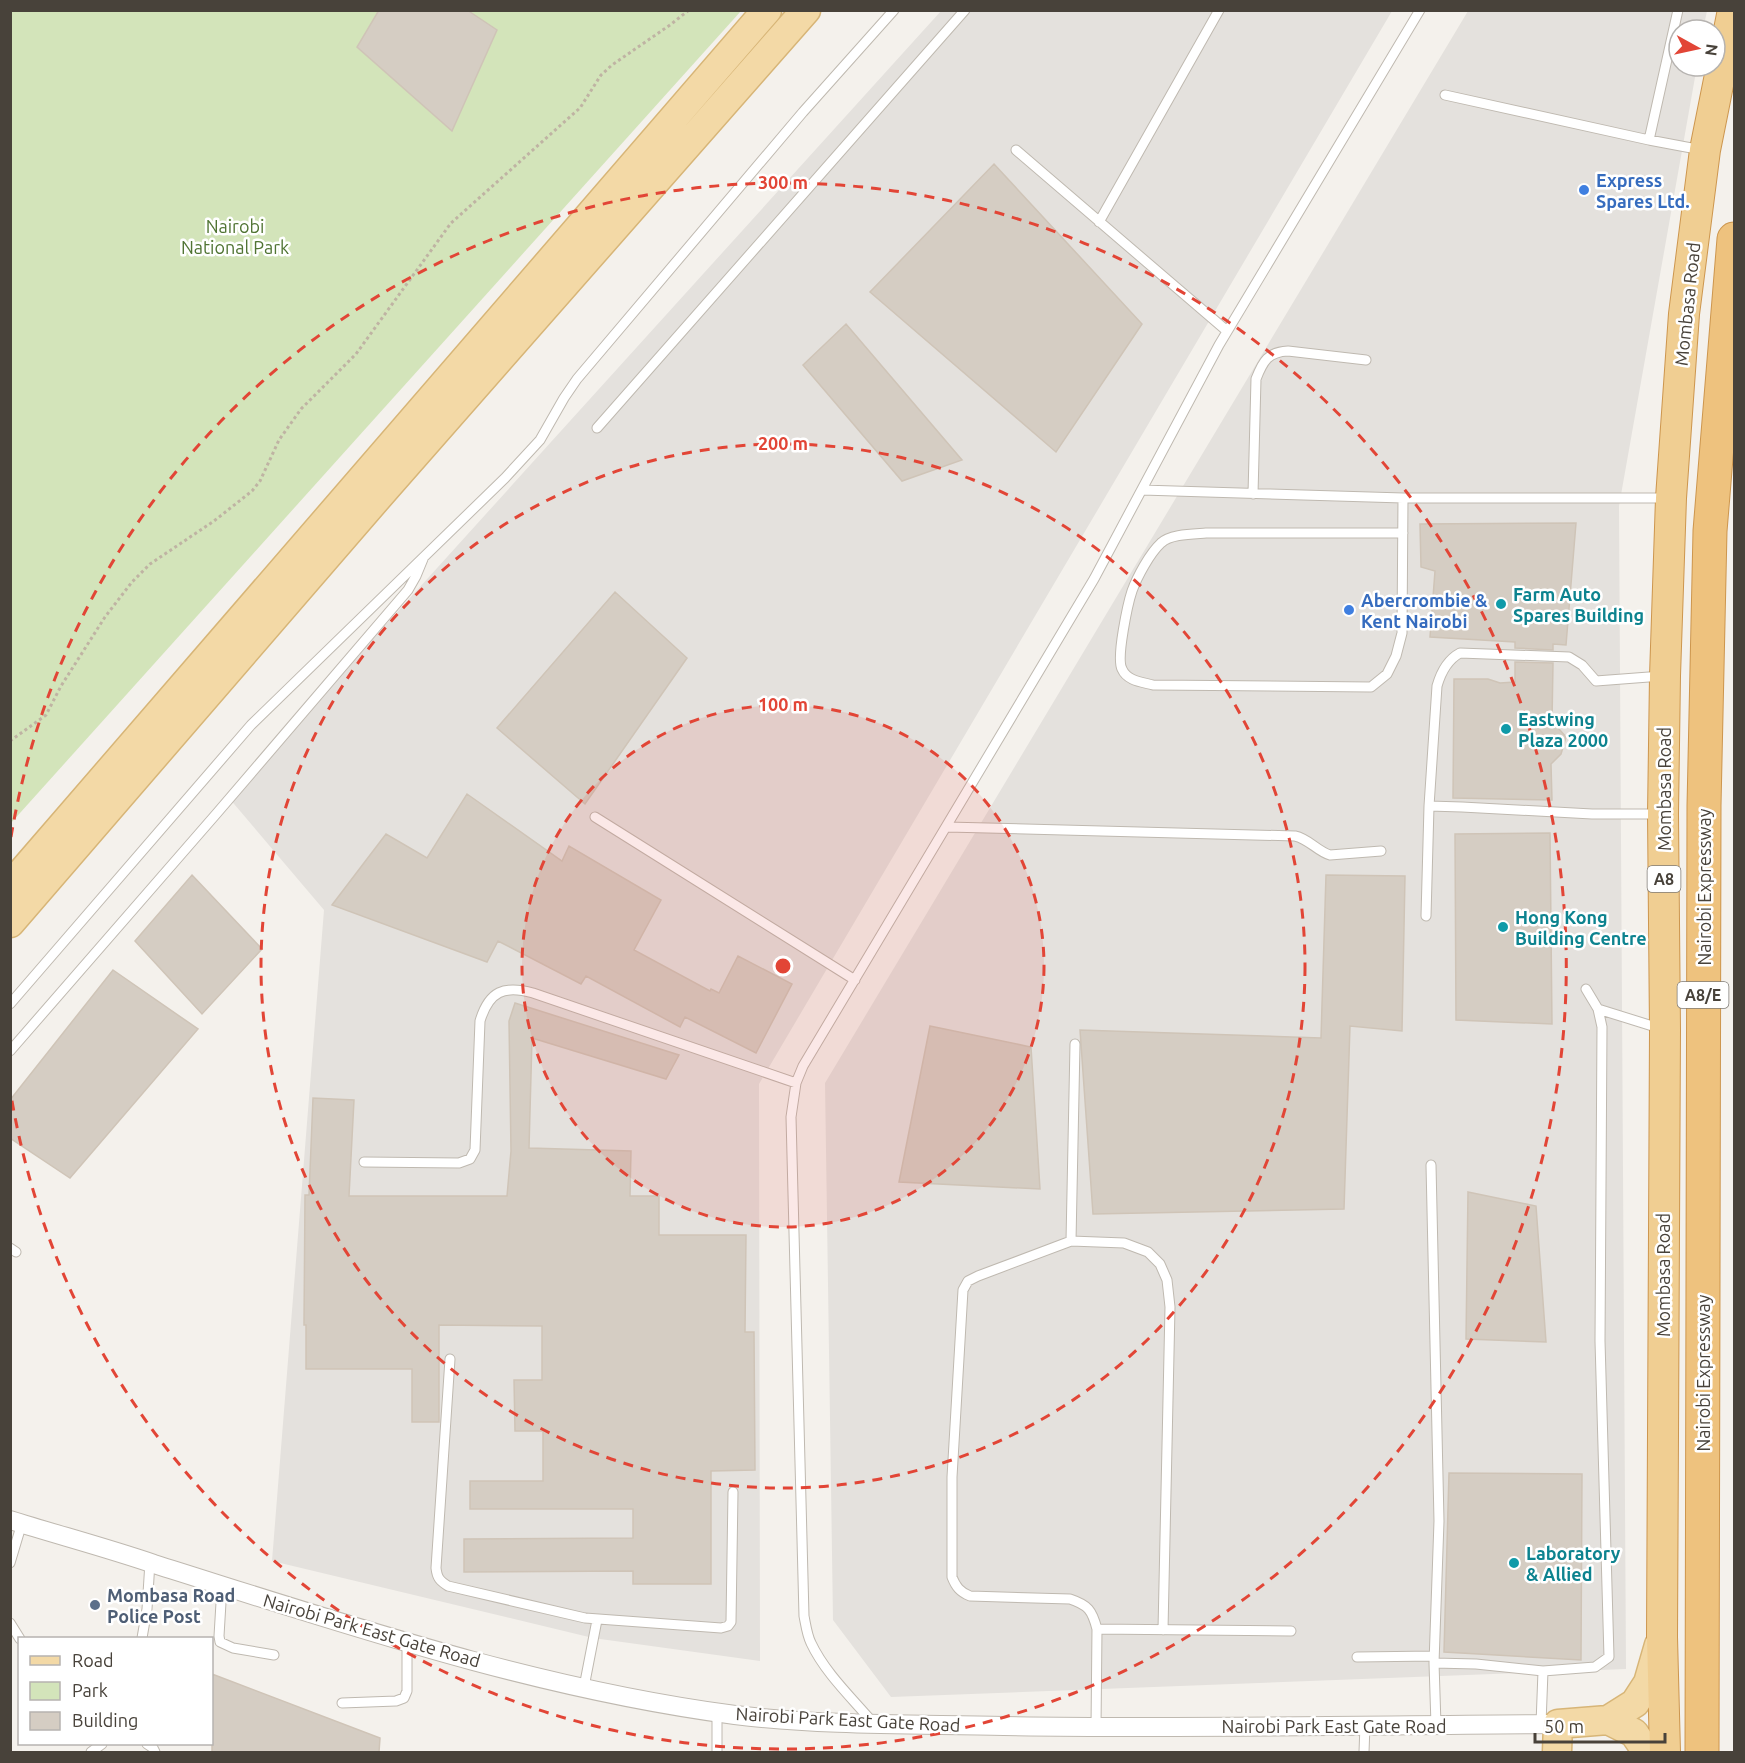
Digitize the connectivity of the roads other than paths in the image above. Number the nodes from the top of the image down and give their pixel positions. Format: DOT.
graph roads {
  1 [pos="767,10"];
  2 [pos="807,10"];
  3 [pos="894,10"];
  4 [pos="964,10"];
  5 [pos="1219,10"];
  6 [pos="1420,10"];
  7 [pos="1678,10"];
  8 [pos="1733,10"];
  9 [pos="1445,95"];
  10 [pos="1649,140"];
  11 [pos="1016,150"];
  12 [pos="1705,150"];
  13 [pos="1099,222"];
  14 [pos="1734,239"];
  15 [pos="1227,331"];
  16 [pos="1366,360"];
  17 [pos="597,428"];
  18 [pos="1142,490"];
  19 [pos="1253,494"];
  20 [pos="1403,498"];
  21 [pos="1671,498"];
  22 [pos="1403,533"];
  23 [pos="423,557"];
  24 [pos="1665,676"];
  25 [pos="1429,807"];
  26 [pos="1663,814"];
  27 [pos="595,817"];
  28 [pos="947,827"];
  29 [pos="1381,851"];
  30 [pos="10,886"];
  31 [pos="1426,916"];
  32 [pos="10,923"];
  33 [pos="855,980"];
  34 [pos="1586,989"];
  35 [pos="10,1004"];
  36 [pos="1598,1009"];
  37 [pos="1665,1030"];
  38 [pos="1075,1044"];
  39 [pos="10,1051"];
  40 [pos="796,1083"];
  41 [pos="364,1162"];
  42 [pos="1431,1165"];
  43 [pos="1071,1241"];
  44 [pos="450,1359"];
  45 [pos="733,1492"];
  46 [pos="16,1522"];
  47 [pos="150,1562"];
  48 [pos="10,1563"];
  49 [pos="222,1586"];
  50 [pos="597,1620"];
  51 [pos="10,1623"];
  52 [pos="1097,1629"];
  53 [pos="1162,1630"];
  54 [pos="1291,1631"];
  55 [pos="19,1637"];
  56 [pos="142,1637"];
  57 [pos="1662,1637"];
  58 [pos="407,1642"];
  59 [pos="274,1655"];
  60 [pos="1357,1657"];
  61 [pos="1434,1660"];
  62 [pos="1543,1671"];
  63 [pos="584,1688"];
  64 [pos="342,1703"];
  65 [pos="717,1712"];
  66 [pos="1608,1720"];
  67 [pos="874,1724"];
  68 [pos="1550,1724"];
  69 [pos="1365,1725"];
  70 [pos="1436,1725"];
  71 [pos="1096,1727"];
  72 [pos="717,1752"];
  73 [pos="1364,1752"];
  74 [pos="1557,1752"];
  75 [pos="1647,1752"];
  76 [pos="1665,1752"];
  77 [pos="1702,1752"];
  1 -- 30 [label="main road"];
  2 -- 32 [label="main road"];
  3 -- 23 [label="lane"];
  4 -- 17 [label="lane"];
  5 -- 13 [label="lane"];
  6 -- 15 [label="lane"];
  7 -- 10 [label="lane"];
  8 -- 12 [label="highway, Mombasa Road / A8"];
  9 -- 10 [label="lane"];
  10 -- 12 [label="lane"];
  11 -- 13 [label="lane"];
  12 -- 21 [label="highway, Mombasa Road / A8"];
  13 -- 15 [label="lane"];
  14 -- 77 [label="highway, Nairobi Expressway / A8/E"];
  15 -- 18 [label="lane"];
  16 -- 19 [label="lane"];
  18 -- 19 [label="lane"];
  18 -- 28 [label="lane"];
  19 -- 20 [label="lane"];
  20 -- 21 [label="lane"];
  20 -- 22 [label="lane"];
  21 -- 24 [label="highway, Mombasa Road / A8"];
  22 -- 22 [label="lane"];
  23 -- 35 [label="lane"];
  23 -- 39 [label="lane"];
  24 -- 25 [label="lane"];
  24 -- 26 [label="highway, Mombasa Road / A8"];
  25 -- 26 [label="lane"];
  25 -- 31 [label="lane"];
  26 -- 37 [label="highway, Mombasa Road / A8"];
  27 -- 33 [label="lane"];
  28 -- 29 [label="lane"];
  28 -- 33 [label="lane"];
  33 -- 40 [label="lane"];
  34 -- 36 [label="lane"];
  36 -- 37 [label="lane"];
  36 -- 62 [label="lane"];
  37 -- 57 [label="highway, Mombasa Road / A8"];
  38 -- 43 [label="lane"];
  40 -- 41 [label="lane"];
  40 -- 67 [label="lane"];
  42 -- 61 [label="lane"];
  43 -- 52 [label="lane"];
  43 -- 53 [label="lane"];
  44 -- 50 [label="lane"];
  45 -- 50 [label="lane"];
  46 -- 47 [label="street, Nairobi Park East Gate Road"];
  46 -- 48 [label="lane"];
  47 -- 49 [label="street, Nairobi Park East Gate Road"];
  47 -- 56 [label="lane"];
  49 -- 58 [label="street, Nairobi Park East Gate Road"];
  49 -- 59 [label="lane"];
  50 -- 63 [label="lane"];
  51 -- 55 [label="lane"];
  52 -- 53 [label="lane"];
  52 -- 71 [label="lane"];
  53 -- 54 [label="lane"];
  57 -- 66 [label="main road, Nairobi Park East Gate Road"];
  57 -- 76 [label="highway, Mombasa Road / A8"];
  58 -- 63 [label="street, Nairobi Park East Gate Road"];
  58 -- 64 [label="lane"];
  60 -- 61 [label="lane"];
  61 -- 62 [label="lane"];
  61 -- 70 [label="lane"];
  62 -- 68 [label="lane"];
  63 -- 65 [label="street, Nairobi Park East Gate Road"];
  65 -- 67 [label="street, Nairobi Park East Gate Road"];
  65 -- 72 [label="lane"];
  66 -- 68 [label="main road, Nairobi Park East Gate Road"];
  66 -- 75 [label="main road"];
  67 -- 71 [label="street, Nairobi Park East Gate Road"];
  68 -- 70 [label="street, Nairobi Park East Gate Road"];
  68 -- 74 [label="main road"];
  69 -- 70 [label="street, Nairobi Park East Gate Road"];
  69 -- 71 [label="street, Nairobi Park East Gate Road"];
  69 -- 73 [label="lane"];
}
